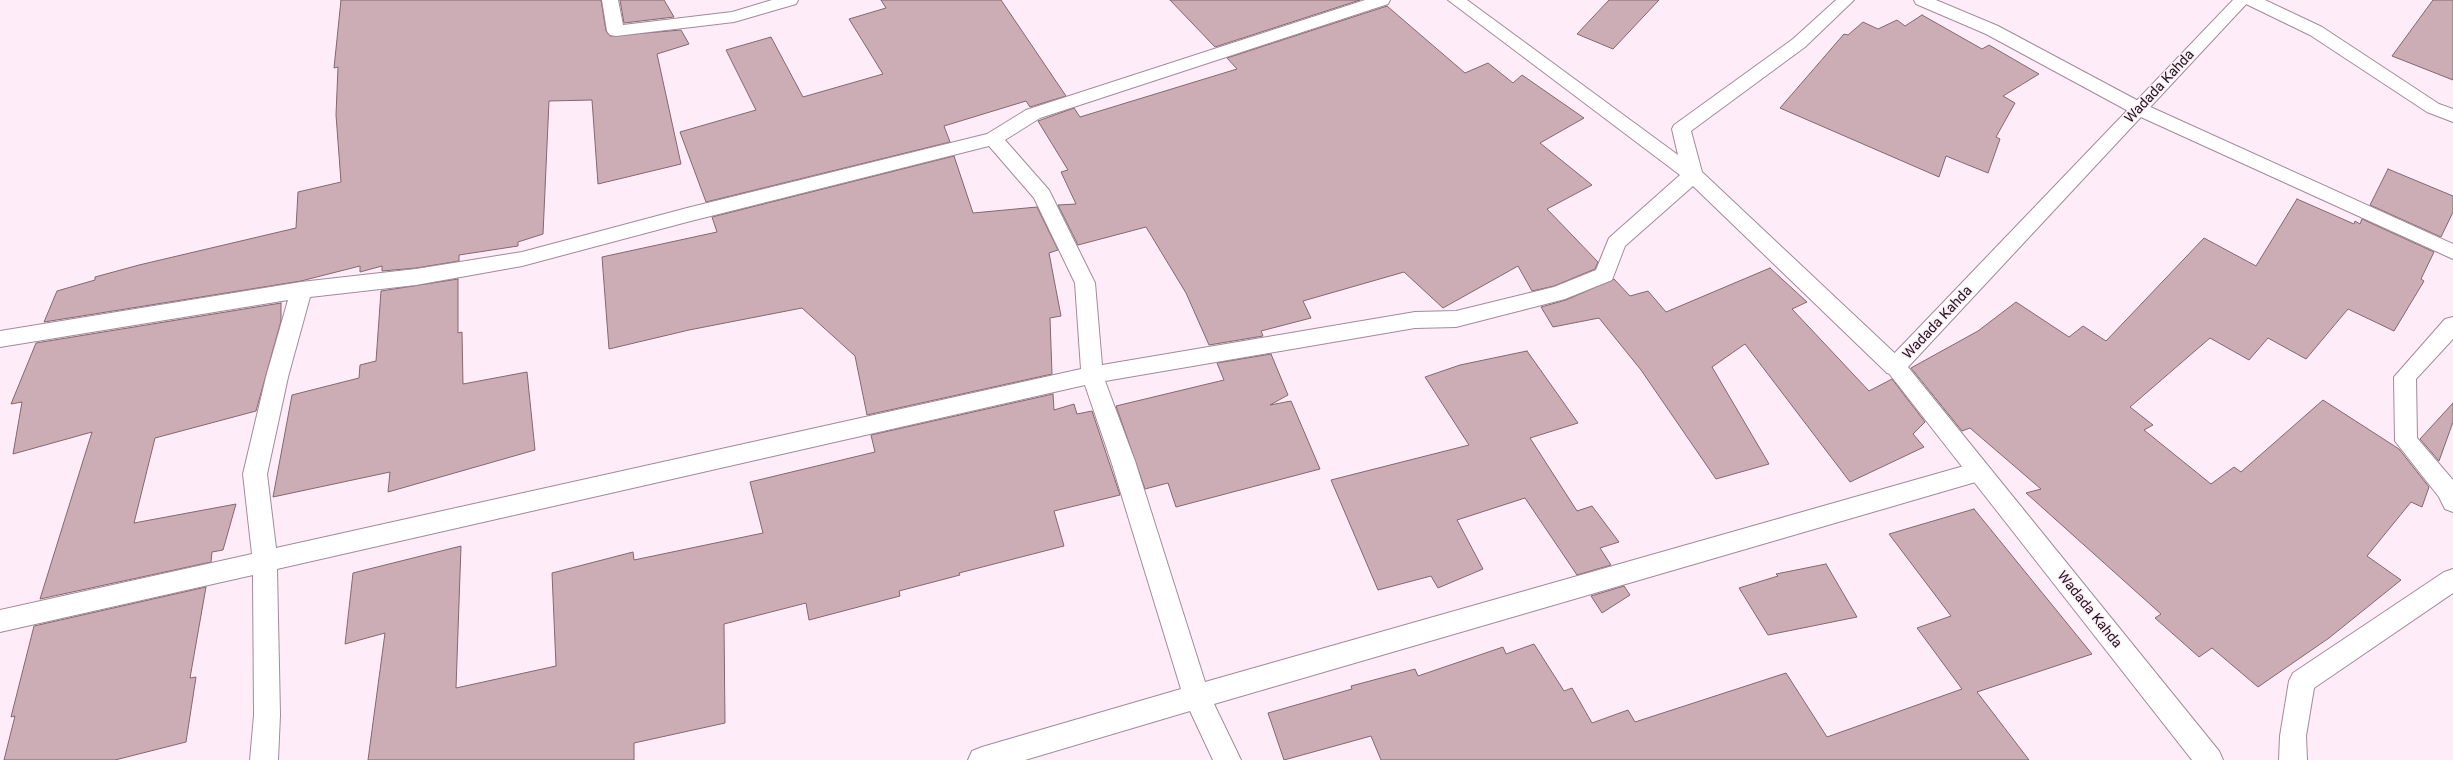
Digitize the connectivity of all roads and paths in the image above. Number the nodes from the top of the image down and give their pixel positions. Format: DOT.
graph roads {
  1 [pos="610,0"];
  2 [pos="790,0"];
  3 [pos="1382,0"];
  4 [pos="1456,0"];
  5 [pos="1846,0"];
  6 [pos="1922,0"];
  7 [pos="2242,0"];
  8 [pos="2252,0"];
  9 [pos="2139,109"];
  10 [pos="2453,116"];
  11 [pos="993,139"];
  12 [pos="1693,175"];
  13 [pos="2453,252"];
  14 [pos="300,290"];
  15 [pos="2453,325"];
  16 [pos="0,339"];
  17 [pos="1896,367"];
  18 [pos="1092,375"];
  19 [pos="1978,472"];
  20 [pos="2453,502"];
  21 [pos="265,560"];
  22 [pos="2453,580"];
  23 [pos="0,621"];
  24 [pos="1197,697"];
  25 [pos="264,760"];
  26 [pos="982,760"];
  27 [pos="1227,760"];
  28 [pos="2209,760"];
  29 [pos="2293,760"];
  1 -- 2 [label="street"];
  3 -- 11 [label="street"];
  4 -- 12 [label="street"];
  5 -- 12 [label="street"];
  6 -- 9 [label="street"];
  7 -- 9 [label="street, Wadada Kahda"];
  8 -- 10 [label="street"];
  9 -- 13 [label="street"];
  9 -- 17 [label="street, Wadada Kahda"];
  11 -- 14 [label="street"];
  11 -- 18 [label="street"];
  12 -- 17 [label="street"];
  12 -- 18 [label="street"];
  14 -- 16 [label="street"];
  14 -- 21 [label="street"];
  15 -- 20 [label="street"];
  17 -- 19 [label="street, Wadada Kahda"];
  18 -- 21 [label="street"];
  18 -- 24 [label="street"];
  19 -- 24 [label="street"];
  19 -- 28 [label="street, Wadada Kahda"];
  21 -- 23 [label="street"];
  21 -- 25 [label="street"];
  22 -- 29 [label="street"];
  24 -- 26 [label="street"];
  24 -- 27 [label="street"];
}
